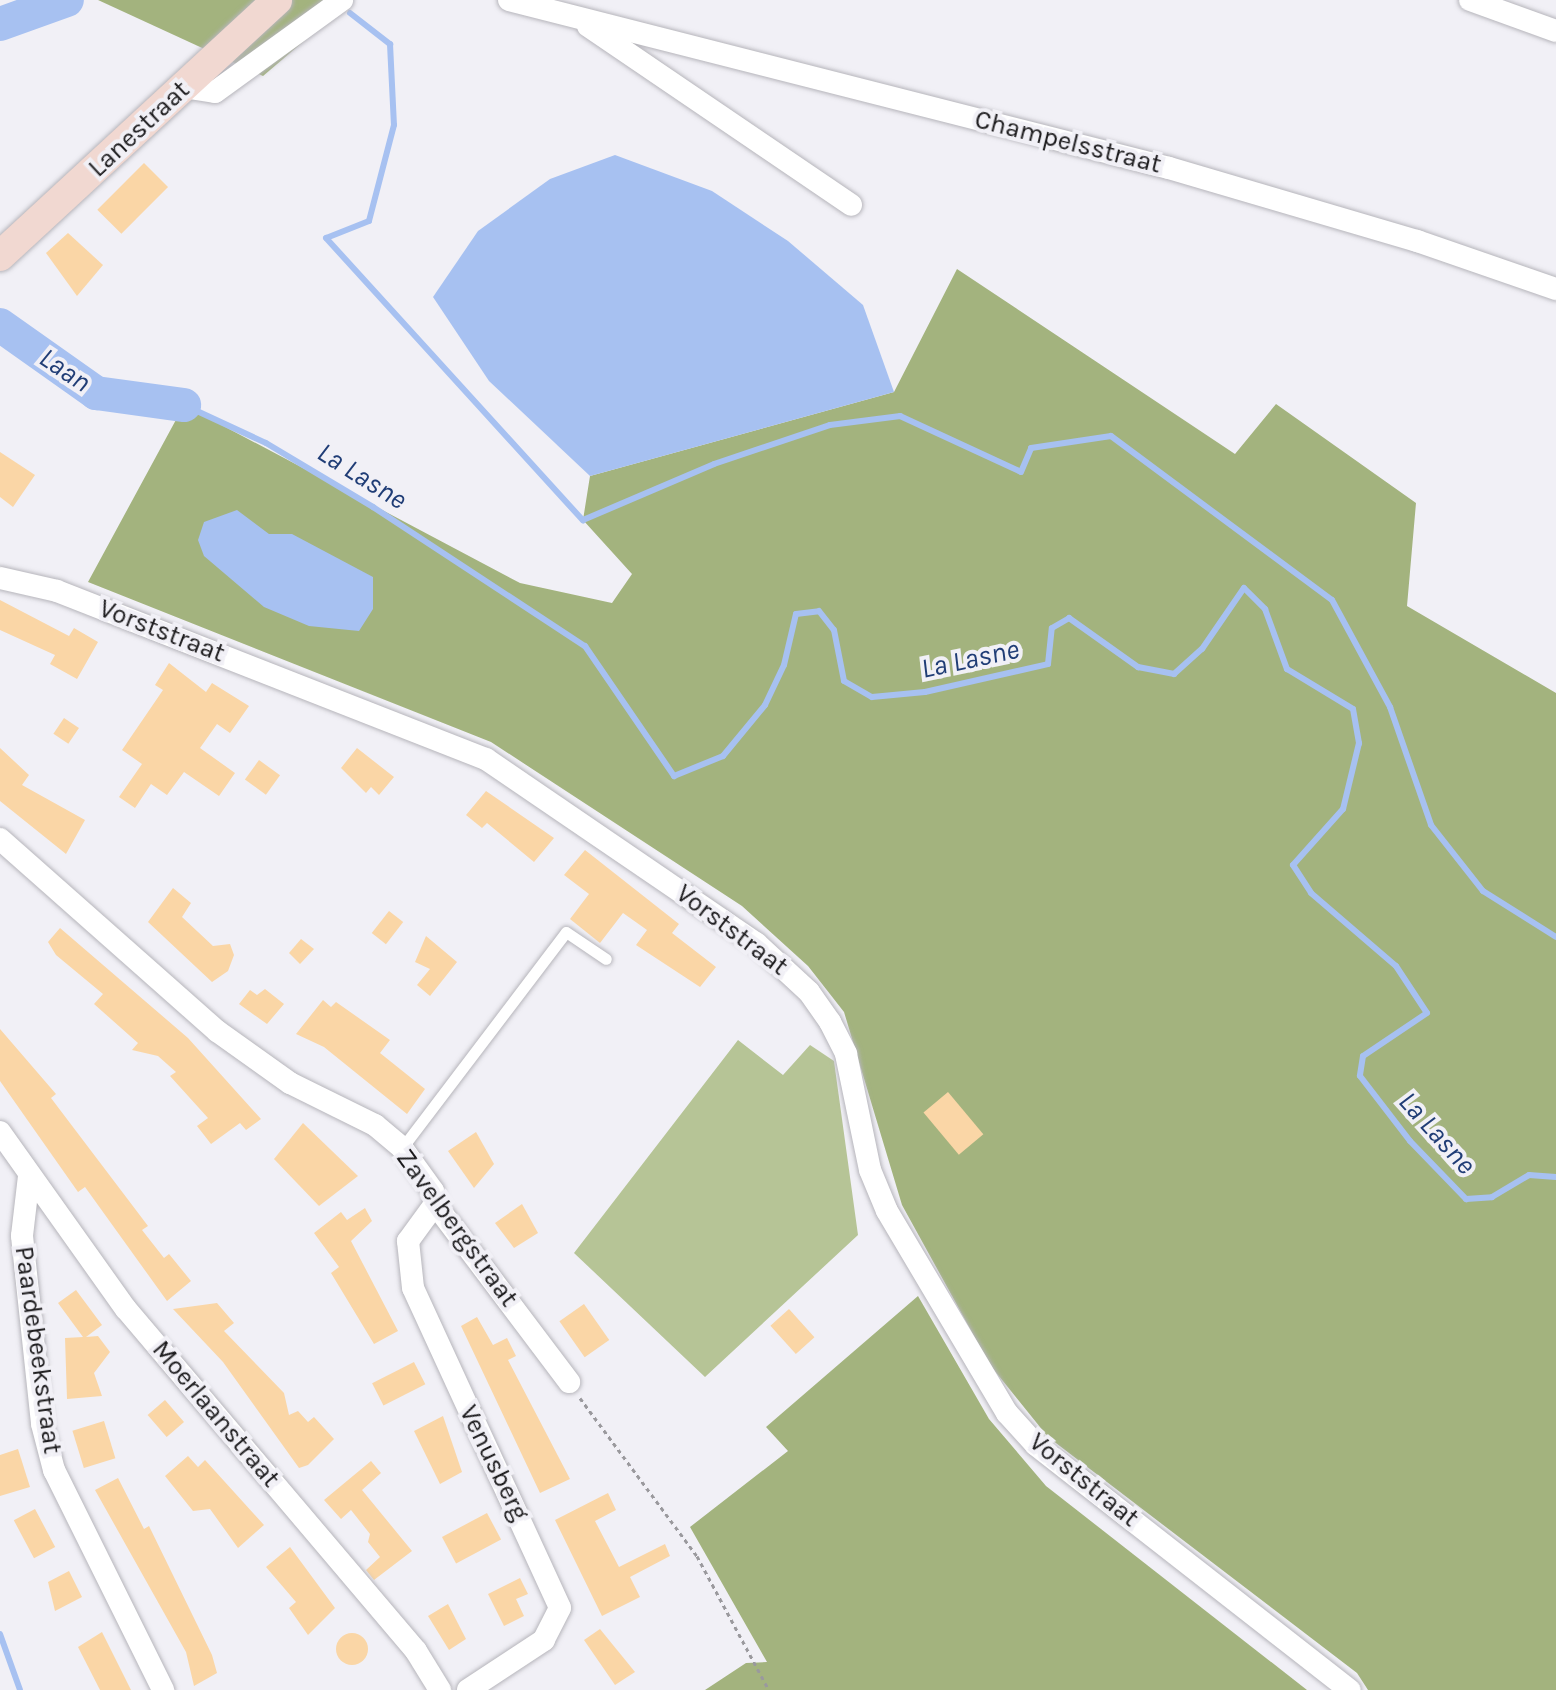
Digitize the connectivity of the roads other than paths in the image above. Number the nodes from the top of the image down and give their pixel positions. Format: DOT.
graph roads {
  1 [pos="277,0"];
  2 [pos="342,0"];
  3 [pos="509,0"];
  4 [pos="1470,0"];
  5 [pos="574,17"];
  6 [pos="1556,31"];
  7 [pos="183,87"];
  8 [pos="851,205"];
  9 [pos="0,256"];
  10 [pos="1556,289"];
  11 [pos="0,578"];
  12 [pos="0,839"];
  13 [pos="606,959"];
  14 [pos="0,1132"];
  15 [pos="402,1148"];
  16 [pos="29,1176"];
  17 [pos="435,1204"];
  18 [pos="569,1382"];
  19 [pos="163,1690"];
  20 [pos="440,1690"];
  21 [pos="468,1690"];
  22 [pos="1350,1690"];
  1 -- 7 [label="street, Lanestraat"];
  2 -- 7 [label="street"];
  3 -- 5 [label="street, Champelsstraat"];
  4 -- 6 [label="street"];
  5 -- 8 [label="street, Champelsstraat"];
  5 -- 10 [label="street, Champelsstraat"];
  7 -- 9 [label="street, Lanestraat"];
  11 -- 22 [label="street, Vorststraat"];
  12 -- 15 [label="street, Zavelbergstraat"];
  13 -- 15 [label="lane"];
  14 -- 16 [label="street, Moerlaanstraat"];
  15 -- 17 [label="street, Zavelbergstraat"];
  16 -- 19 [label="street, Paardebeekstraat"];
  16 -- 20 [label="street, Moerlaanstraat"];
  17 -- 18 [label="street, Zavelbergstraat"];
  17 -- 21 [label="street, Venusberg"];
}
